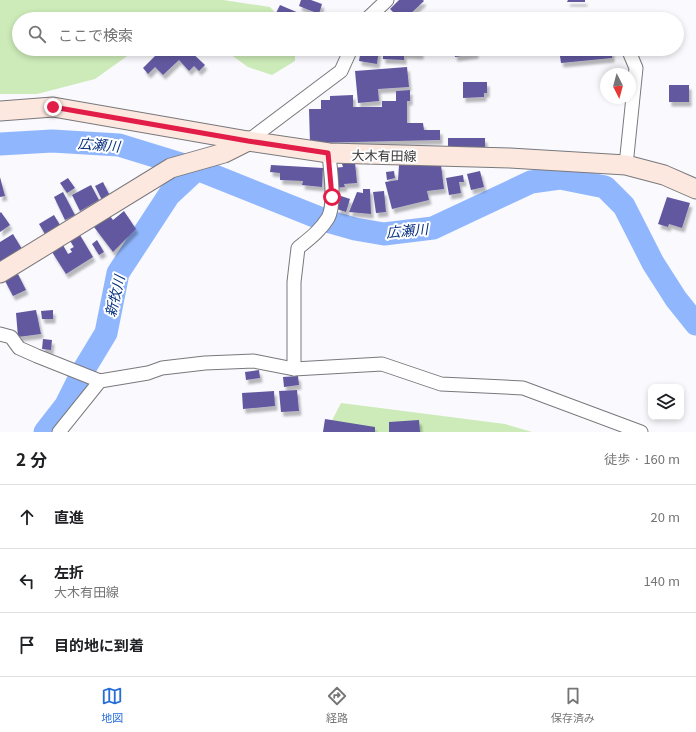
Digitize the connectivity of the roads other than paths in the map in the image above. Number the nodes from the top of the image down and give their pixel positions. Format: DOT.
graph roads {
  1 [pos="387,0"];
  2 [pos="374,12"];
  3 [pos="348,56"];
  4 [pos="631,56"];
  5 [pos="0,111"];
  6 [pos="248,141"];
  7 [pos="328,153"];
  8 [pos="626,165"];
  9 [pos="696,189"];
  10 [pos="0,272"];
  11 [pos="0,334"];
  12 [pos="294,369"];
  13 [pos="100,381"];
  14 [pos="59,432"];
  15 [pos="641,432"];
  1 -- 2 [label="street"];
  3 -- 6 [label="street"];
  4 -- 8 [label="street"];
  5 -- 6 [label="main road, 大木有田線"];
  6 -- 7 [label="main road, 大木有田線"];
  6 -- 10 [label="main road"];
  7 -- 8 [label="main road, 大木有田線"];
  7 -- 12 [label="street"];
  8 -- 9 [label="main road, 大木有田線"];
  11 -- 13 [label="street"];
  12 -- 13 [label="street"];
  12 -- 15 [label="street"];
  13 -- 14 [label="street"];
}
